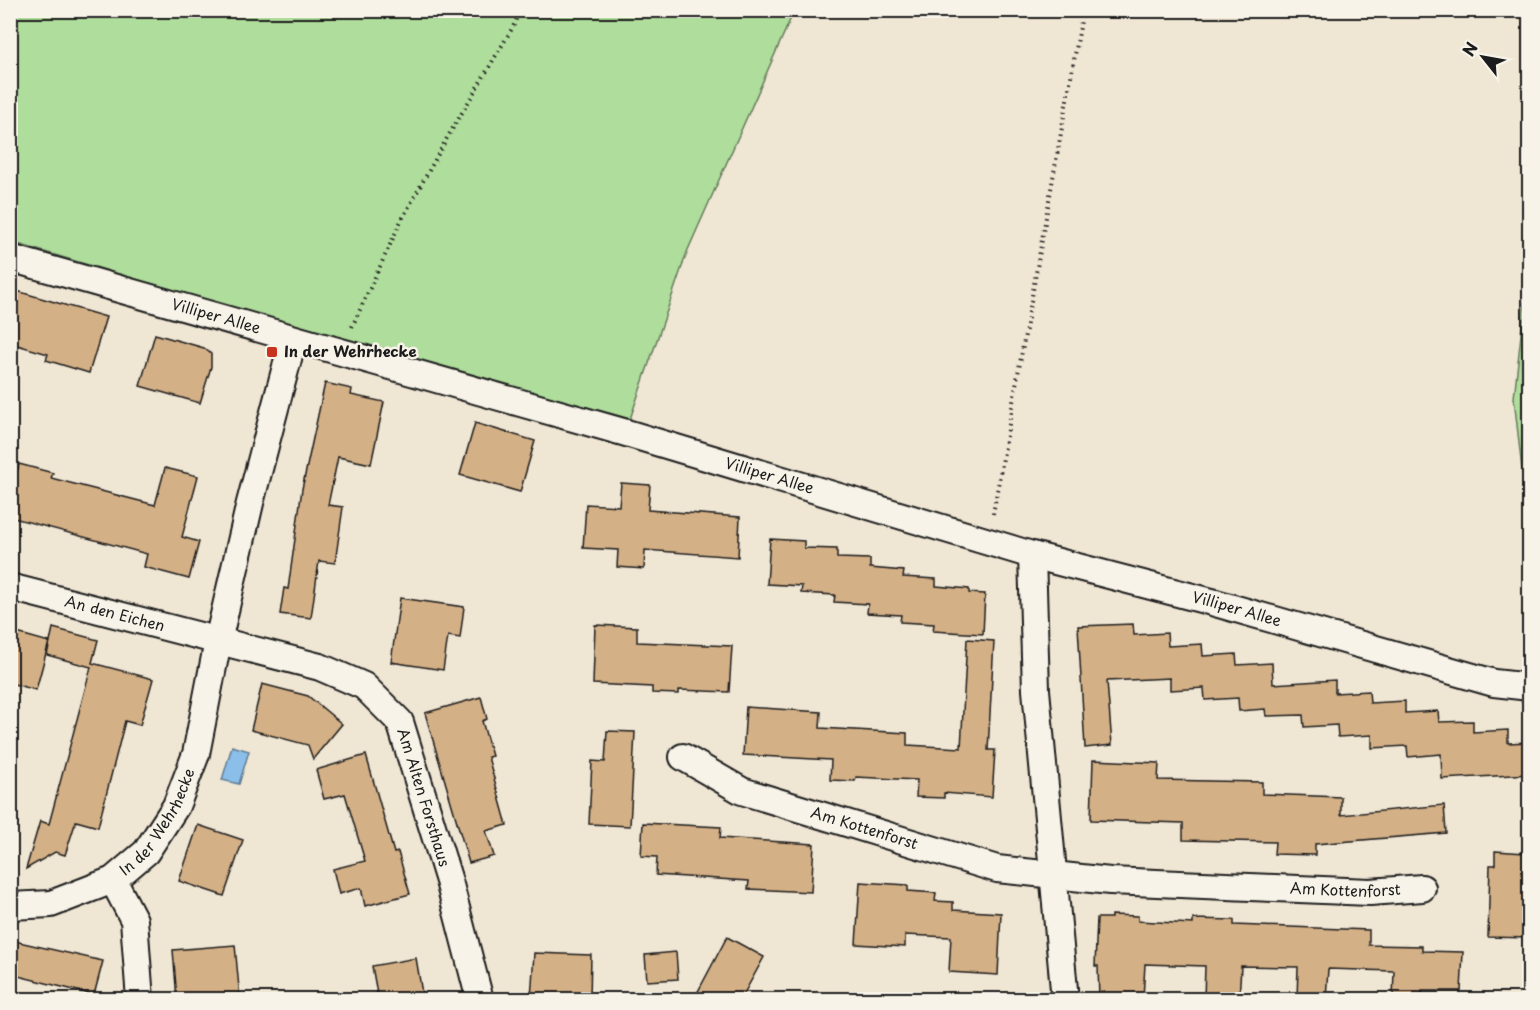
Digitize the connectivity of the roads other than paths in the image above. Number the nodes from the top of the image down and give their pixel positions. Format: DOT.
graph roads {
  1 [pos="10,258"];
  2 [pos="293,340"];
  3 [pos="1032,555"];
  4 [pos="10,587"];
  5 [pos="218,641"];
  6 [pos="1530,687"];
  7 [pos="683,757"];
  8 [pos="1054,875"];
  9 [pos="113,880"];
  10 [pos="1422,888"];
  11 [pos="10,906"];
  12 [pos="140,999"];
  13 [pos="480,999"];
  14 [pos="1065,999"];
  1 -- 2 [label="street, Villiper Allee"];
  2 -- 3 [label="street, Villiper Allee"];
  2 -- 5 [label="street, In der Wehrhecke"];
  3 -- 6 [label="street, Villiper Allee"];
  3 -- 8 [label="street"];
  4 -- 5 [label="street, An den Eichen"];
  5 -- 9 [label="street, In der Wehrhecke"];
  5 -- 13 [label="street, Am Alten Forsthaus"];
  7 -- 8 [label="street, Am Kottenforst"];
  8 -- 10 [label="street, Am Kottenforst"];
  8 -- 14 [label="street"];
  9 -- 11 [label="street, In der Wehrhecke"];
  9 -- 12 [label="street"];
}
